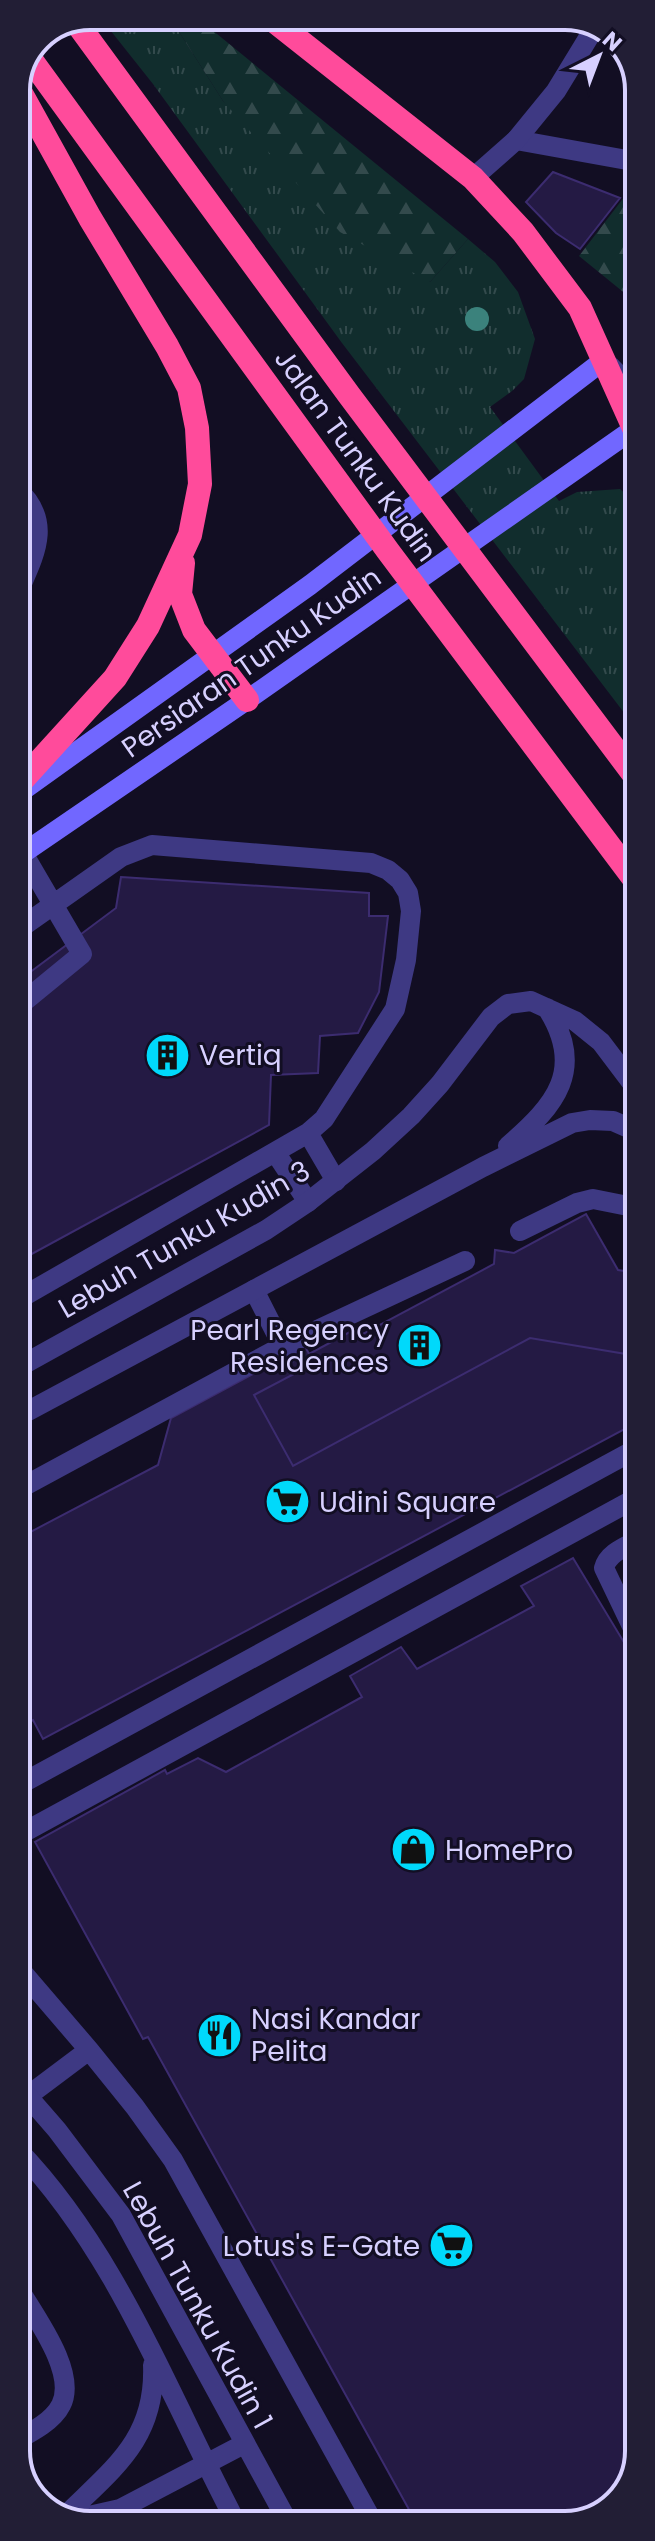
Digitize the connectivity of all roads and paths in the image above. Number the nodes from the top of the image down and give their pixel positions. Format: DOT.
graph roads {
  1 [pos="286,30"];
  2 [pos="82,31"];
  3 [pos="590,36"];
  4 [pos="35,66"];
  5 [pos="30,110"];
  6 [pos="516,140"];
  7 [pos="625,160"];
  8 [pos="473,178"];
  9 [pos="604,360"];
  10 [pos="625,382"];
  11 [pos="625,407"];
  12 [pos="625,439"];
  13 [pos="30,506"];
  14 [pos="184,548"];
  15 [pos="30,564"];
  16 [pos="213,655"];
  17 [pos="247,700"];
  18 [pos="625,763"];
  19 [pos="30,772"];
  20 [pos="30,785"];
  21 [pos="30,849"];
  22 [pos="625,867"];
  23 [pos="30,872"];
  24 [pos="30,921"];
  25 [pos="30,997"];
  26 [pos="547,1008"];
  27 [pos="625,1074"];
  28 [pos="625,1126"];
  29 [pos="308,1133"];
  30 [pos="275,1152"];
  31 [pos="483,1167"];
  32 [pos="336,1181"];
  33 [pos="308,1202"];
  34 [pos="625,1205"];
  35 [pos="520,1231"];
  36 [pos="465,1261"];
  37 [pos="254,1290"];
  38 [pos="30,1293"];
  39 [pos="285,1350"];
  40 [pos="30,1361"];
  41 [pos="30,1410"];
  42 [pos="625,1455"];
  43 [pos="30,1483"];
  44 [pos="625,1504"];
  45 [pos="625,1548"];
  46 [pos="625,1614"];
  47 [pos="30,1779"];
  48 [pos="30,1829"];
  49 [pos="30,1981"];
  50 [pos="89,2050"];
  51 [pos="30,2086"];
  52 [pos="30,2099"];
  53 [pos="30,2165"];
  54 [pos="30,2313"];
  55 [pos="153,2358"];
  56 [pos="30,2432"];
  57 [pos="244,2444"];
  58 [pos="205,2464"];
  59 [pos="73,2508"];
  60 [pos="111,2511"];
  61 [pos="230,2511"];
  62 [pos="282,2511"];
  63 [pos="367,2511"];
  1 -- 8 [label="highway"];
  2 -- 18 [label="highway, Jalan Tunku Kudin"];
  3 -- 6 [label="street"];
  4 -- 22 [label="highway, Jalan Tunku Kudin"];
  5 -- 14 [label="highway"];
  6 -- 7 [label="street"];
  6 -- 8 [label="street"];
  8 -- 9 [label="highway"];
  9 -- 10 [label="street"];
  9 -- 11 [label="highway"];
  9 -- 16 [label="street, Persiaran Tunku Kudin"];
  12 -- 17 [label="street, Persiaran Tunku Kudin"];
  13 -- 15 [label="street"];
  14 -- 16 [label="highway"];
  14 -- 19 [label="highway"];
  16 -- 17 [label="highway"];
  16 -- 20 [label="street, Persiaran Tunku Kudin"];
  17 -- 21 [label="street, Persiaran Tunku Kudin"];
  23 -- 25 [label="street"];
  24 -- 29 [label="street"];
  26 -- 27 [label="street, Lebuh Tunku Kudin 3"];
  26 -- 31 [label="street"];
  26 -- 32 [label="street, Lebuh Tunku Kudin 3"];
  28 -- 31 [label="street"];
  29 -- 30 [label="street"];
  29 -- 32 [label="street"];
  30 -- 33 [label="street"];
  30 -- 38 [label="street"];
  31 -- 37 [label="street"];
  32 -- 33 [label="street, Lebuh Tunku Kudin 3"];
  33 -- 40 [label="street, Lebuh Tunku Kudin 3"];
  34 -- 35 [label="street"];
  36 -- 39 [label="street"];
  37 -- 39 [label="street"];
  37 -- 41 [label="street"];
  39 -- 43 [label="street"];
  42 -- 47 [label="street"];
  44 -- 48 [label="street"];
  45 -- 46 [label="street"];
  49 -- 50 [label="street"];
  50 -- 51 [label="street"];
  50 -- 63 [label="street"];
  52 -- 57 [label="street, Lebuh Tunku Kudin 1"];
  53 -- 55 [label="street"];
  54 -- 56 [label="street"];
  55 -- 58 [label="street"];
  55 -- 59 [label="street"];
  57 -- 58 [label="street"];
  57 -- 62 [label="street, Lebuh Tunku Kudin 1"];
  58 -- 60 [label="street"];
  58 -- 61 [label="street"];
}
